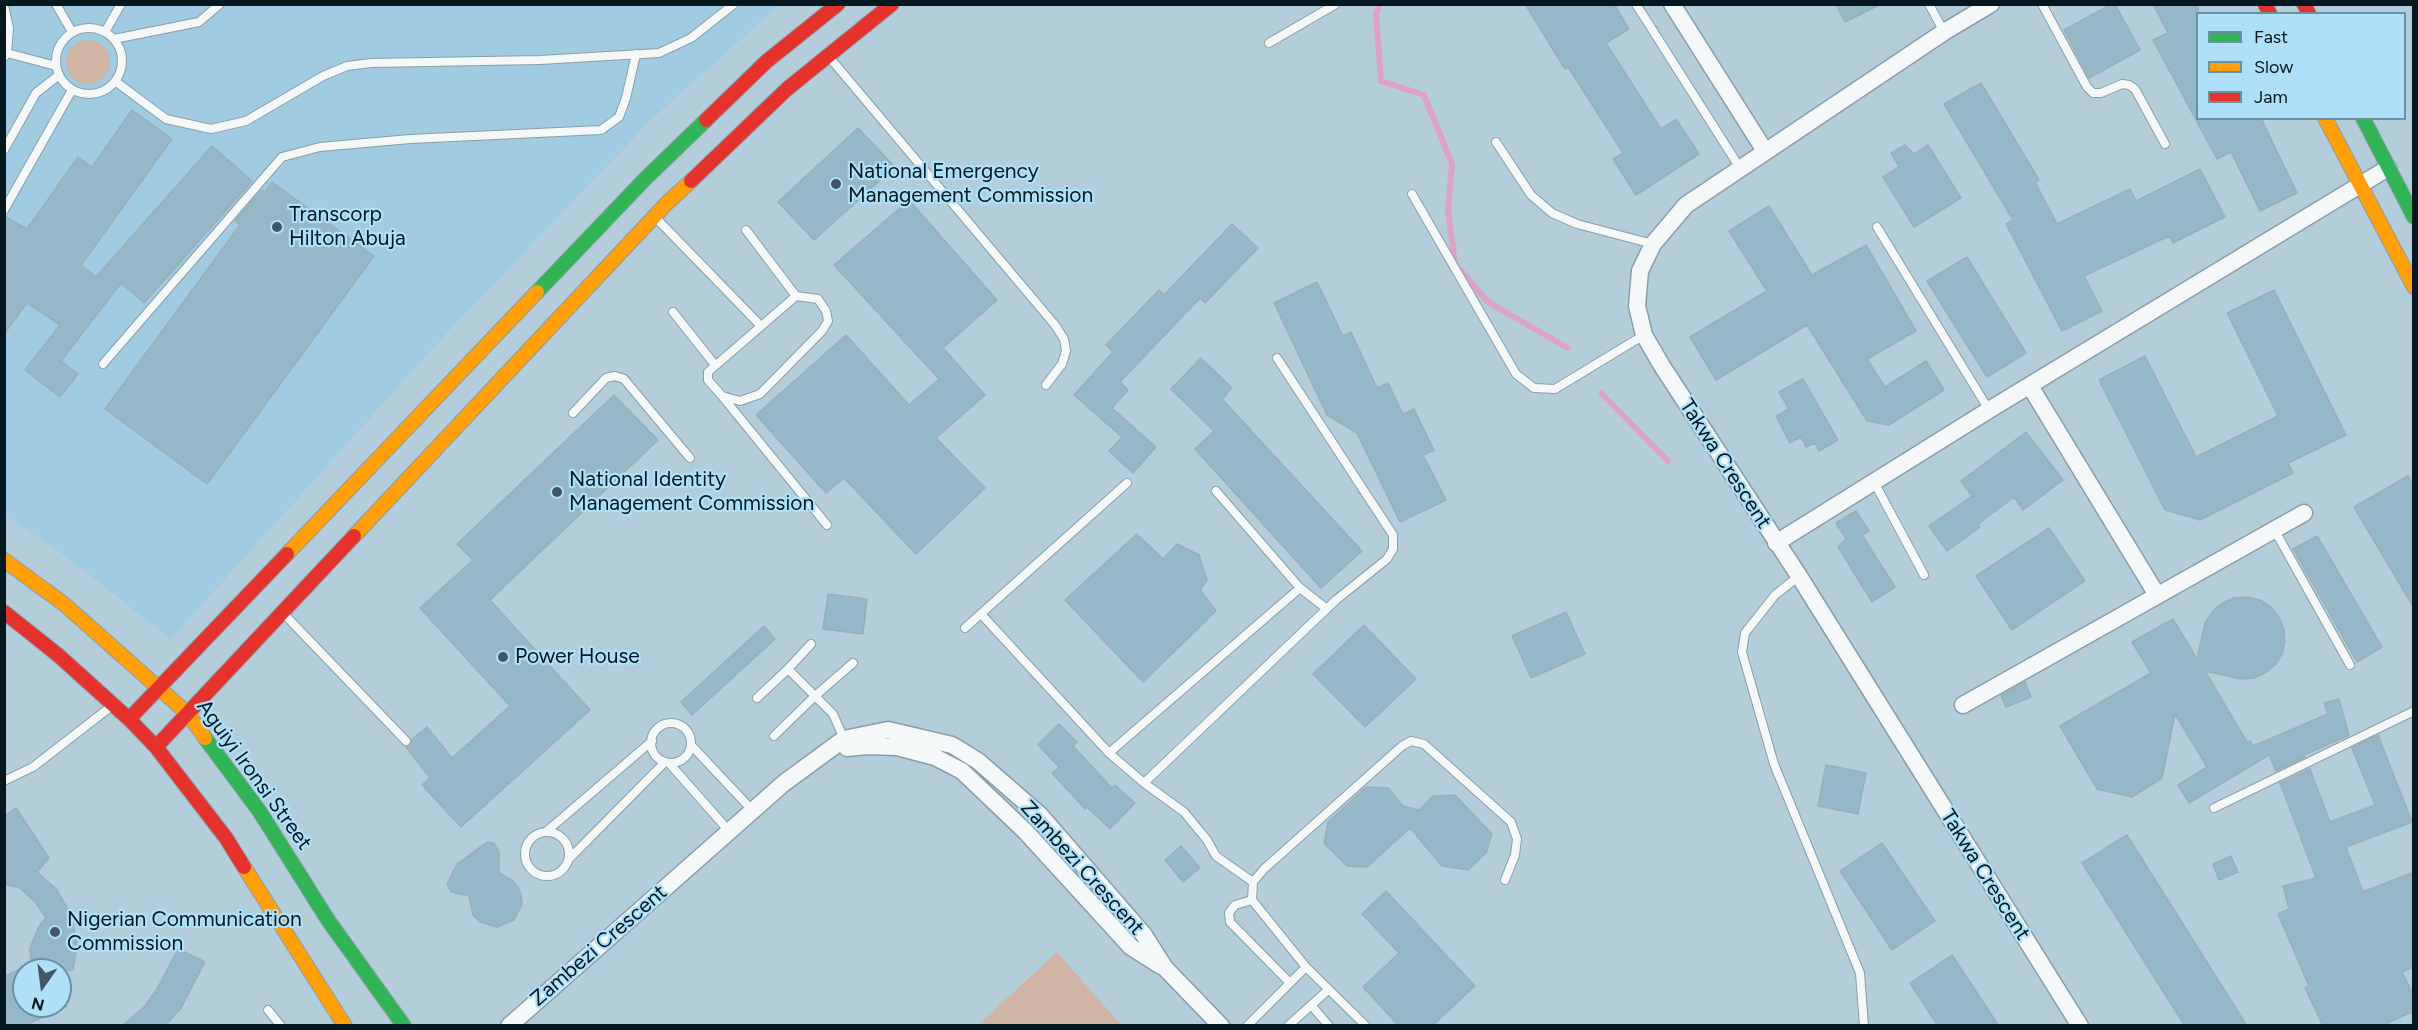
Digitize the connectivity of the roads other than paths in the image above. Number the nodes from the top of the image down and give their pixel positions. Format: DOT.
graph roads {
  1 [pos="56,4"];
  2 [pos="121,4"];
  3 [pos="220,4"];
  4 [pos="734,4"];
  5 [pos="838,4"];
  6 [pos="892,4"];
  7 [pos="1336,4"];
  8 [pos="1636,4"];
  9 [pos="1672,4"];
  10 [pos="1929,4"];
  11 [pos="1990,4"];
  12 [pos="2042,4"];
  13 [pos="4,6"];
  14 [pos="72,32"];
  15 [pos="105,32"];
  16 [pos="1944,32"];
  17 [pos="114,39"];
  18 [pos="1269,43"];
  19 [pos="636,54"];
  20 [pos="6,55"];
  21 [pos="827,55"];
  22 [pos="56,66"];
  23 [pos="59,75"];
  24 [pos="115,81"];
  25 [pos="72,90"];
  26 [pos="2326,120"];
  27 [pos="2364,120"];
  28 [pos="1496,142"];
  29 [pos="2165,144"];
  30 [pos="4,150"];
  31 [pos="1765,151"];
  32 [pos="1740,168"];
  33 [pos="2388,168"];
  34 [pos="2360,183"];
  35 [pos="1412,194"];
  36 [pos="4,210"];
  37 [pos="655,216"];
  38 [pos="2414,218"];
  39 [pos="1877,227"];
  40 [pos="746,230"];
  41 [pos="1653,244"];
  42 [pos="2414,287"];
  43 [pos="796,296"];
  44 [pos="674,312"];
  45 [pos="760,325"];
  46 [pos="1644,335"];
  47 [pos="1277,358"];
  48 [pos="103,364"];
  49 [pos="715,365"];
  50 [pos="1046,385"];
  51 [pos="2030,386"];
  52 [pos="722,396"];
  53 [pos="1989,410"];
  54 [pos="573,413"];
  55 [pos="690,458"];
  56 [pos="1874,482"];
  57 [pos="1126,483"];
  58 [pos="1216,491"];
  59 [pos="2304,513"];
  60 [pos="827,525"];
  61 [pos="2274,529"];
  62 [pos="1776,543"];
  63 [pos="4,560"];
  64 [pos="1924,575"];
  65 [pos="1799,576"];
  66 [pos="1300,588"];
  67 [pos="2157,595"];
  68 [pos="1327,609"];
  69 [pos="4,612"];
  70 [pos="282,613"];
  71 [pos="981,614"];
  72 [pos="965,628"];
  73 [pos="811,644"];
  74 [pos="853,663"];
  75 [pos="2350,665"];
  76 [pos="788,669"];
  77 [pos="160,687"];
  78 [pos="815,696"];
  79 [pos="757,698"];
  80 [pos="113,705"];
  81 [pos="1964,705"];
  82 [pos="2414,711"];
  83 [pos="188,714"];
  84 [pos="129,719"];
  85 [pos="774,736"];
  86 [pos="844,739"];
  87 [pos="406,741"];
  88 [pos="652,741"];
  89 [pos="691,745"];
  90 [pos="156,747"];
  91 [pos="828,750"];
  92 [pos="1109,753"];
  93 [pos="667,762"];
  94 [pos="6,778"];
  95 [pos="1144,783"];
  96 [pos="2214,808"];
  97 [pos="753,811"];
  98 [pos="548,831"];
  99 [pos="729,831"];
  100 [pos="569,859"];
  101 [pos="1505,880"];
  102 [pos="1254,882"];
  103 [pos="1252,900"];
  104 [pos="1306,967"];
  105 [pos="1164,968"];
  106 [pos="1290,983"];
  107 [pos="1328,990"];
  108 [pos="1311,1005"];
  109 [pos="268,1010"];
  110 [pos="281,1026"];
  111 [pos="345,1026"];
  112 [pos="404,1026"];
  113 [pos="509,1026"];
  114 [pos="1221,1026"];
  115 [pos="1247,1026"];
  116 [pos="1288,1026"];
  117 [pos="1329,1026"];
  118 [pos="1366,1026"];
  119 [pos="1864,1026"];
  120 [pos="2080,1026"];
  1 -- 14 [label="lane"];
  2 -- 15 [label="lane"];
  3 -- 17 [label="lane"];
  4 -- 19 [label="lane"];
  5 -- 77 [label="main road"];
  6 -- 21 [label="main road"];
  7 -- 18 [label="lane"];
  8 -- 32 [label="lane"];
  9 -- 31 [label="street"];
  10 -- 16 [label="lane"];
  11 -- 16 [label="street, Takwa Crescent"];
  12 -- 29 [label="lane"];
  13 -- 20 [label="lane"];
  14 -- 15 [label="lane"];
  14 -- 22 [label="lane"];
  15 -- 17 [label="lane"];
  16 -- 31 [label="street, Takwa Crescent"];
  17 -- 24 [label="lane"];
  19 -- 24 [label="lane"];
  19 -- 48 [label="lane"];
  20 -- 22 [label="lane"];
  21 -- 37 [label="main road"];
  21 -- 50 [label="lane"];
  22 -- 23 [label="lane"];
  23 -- 25 [label="lane"];
  23 -- 30 [label="lane"];
  24 -- 25 [label="lane"];
  25 -- 36 [label="lane"];
  26 -- 34 [label="main road"];
  27 -- 33 [label="main road"];
  28 -- 41 [label="lane"];
  31 -- 32 [label="street, Takwa Crescent"];
  32 -- 41 [label="street, Takwa Crescent"];
  33 -- 34 [label="street"];
  33 -- 38 [label="main road"];
  34 -- 42 [label="main road"];
  34 -- 51 [label="street"];
  35 -- 46 [label="lane"];
  37 -- 45 [label="lane"];
  37 -- 70 [label="main road"];
  39 -- 53 [label="lane"];
  40 -- 43 [label="lane"];
  41 -- 46 [label="street, Takwa Crescent"];
  43 -- 45 [label="lane"];
  43 -- 52 [label="lane"];
  44 -- 49 [label="lane"];
  45 -- 49 [label="lane"];
  46 -- 62 [label="street, Takwa Crescent"];
  47 -- 68 [label="lane"];
  49 -- 52 [label="lane"];
  51 -- 53 [label="street"];
  51 -- 67 [label="street"];
  52 -- 60 [label="lane"];
  53 -- 56 [label="street"];
  54 -- 55 [label="lane"];
  56 -- 62 [label="street"];
  56 -- 64 [label="lane"];
  57 -- 71 [label="lane"];
  58 -- 66 [label="lane"];
  59 -- 61 [label="street"];
  61 -- 67 [label="street"];
  61 -- 75 [label="lane"];
  62 -- 65 [label="street, Takwa Crescent"];
  63 -- 77 [label="main road, Aguiyi Ironsi Street"];
  65 -- 119 [label="lane"];
  65 -- 120 [label="street, Takwa Crescent"];
  66 -- 68 [label="lane"];
  66 -- 92 [label="lane"];
  67 -- 81 [label="street"];
  68 -- 95 [label="lane"];
  69 -- 80 [label="main road"];
  70 -- 83 [label="main road"];
  70 -- 87 [label="lane"];
  71 -- 72 [label="lane"];
  71 -- 92 [label="lane"];
  73 -- 76 [label="lane"];
  74 -- 78 [label="lane"];
  76 -- 78 [label="lane"];
  76 -- 79 [label="lane"];
  77 -- 83 [label="main road, Aguiyi Ironsi Street"];
  77 -- 84 [label="main road"];
  78 -- 85 [label="lane"];
  78 -- 86 [label="lane"];
  80 -- 84 [label="main road"];
  80 -- 94 [label="lane"];
  82 -- 96 [label="lane"];
  83 -- 90 [label="main road"];
  83 -- 112 [label="main road, Aguiyi Ironsi Street"];
  84 -- 90 [label="main road"];
  86 -- 91 [label="street, Zambezi Crescent"];
  86 -- 105 [label="street, Zambezi Crescent"];
  88 -- 89 [label="lane"];
  88 -- 93 [label="lane"];
  88 -- 98 [label="lane"];
  89 -- 93 [label="lane"];
  89 -- 97 [label="lane"];
  90 -- 111 [label="main road"];
  91 -- 97 [label="street, Zambezi Crescent"];
  91 -- 105 [label="street, Zambezi Crescent"];
  92 -- 95 [label="lane"];
  93 -- 99 [label="lane"];
  93 -- 100 [label="lane"];
  95 -- 102 [label="lane"];
  97 -- 99 [label="street, Zambezi Crescent"];
  98 -- 100 [label="lane"];
  98 -- 100 [label="lane"];
  99 -- 113 [label="street, Zambezi Crescent"];
  101 -- 102 [label="lane"];
  102 -- 103 [label="lane"];
  103 -- 104 [label="lane"];
  103 -- 106 [label="lane"];
  104 -- 106 [label="lane"];
  104 -- 107 [label="lane"];
  105 -- 114 [label="street, Zambezi Crescent"];
  106 -- 115 [label="lane"];
  107 -- 108 [label="lane"];
  107 -- 118 [label="lane"];
  108 -- 116 [label="lane"];
  108 -- 117 [label="lane"];
  109 -- 110 [label="lane"];
}
